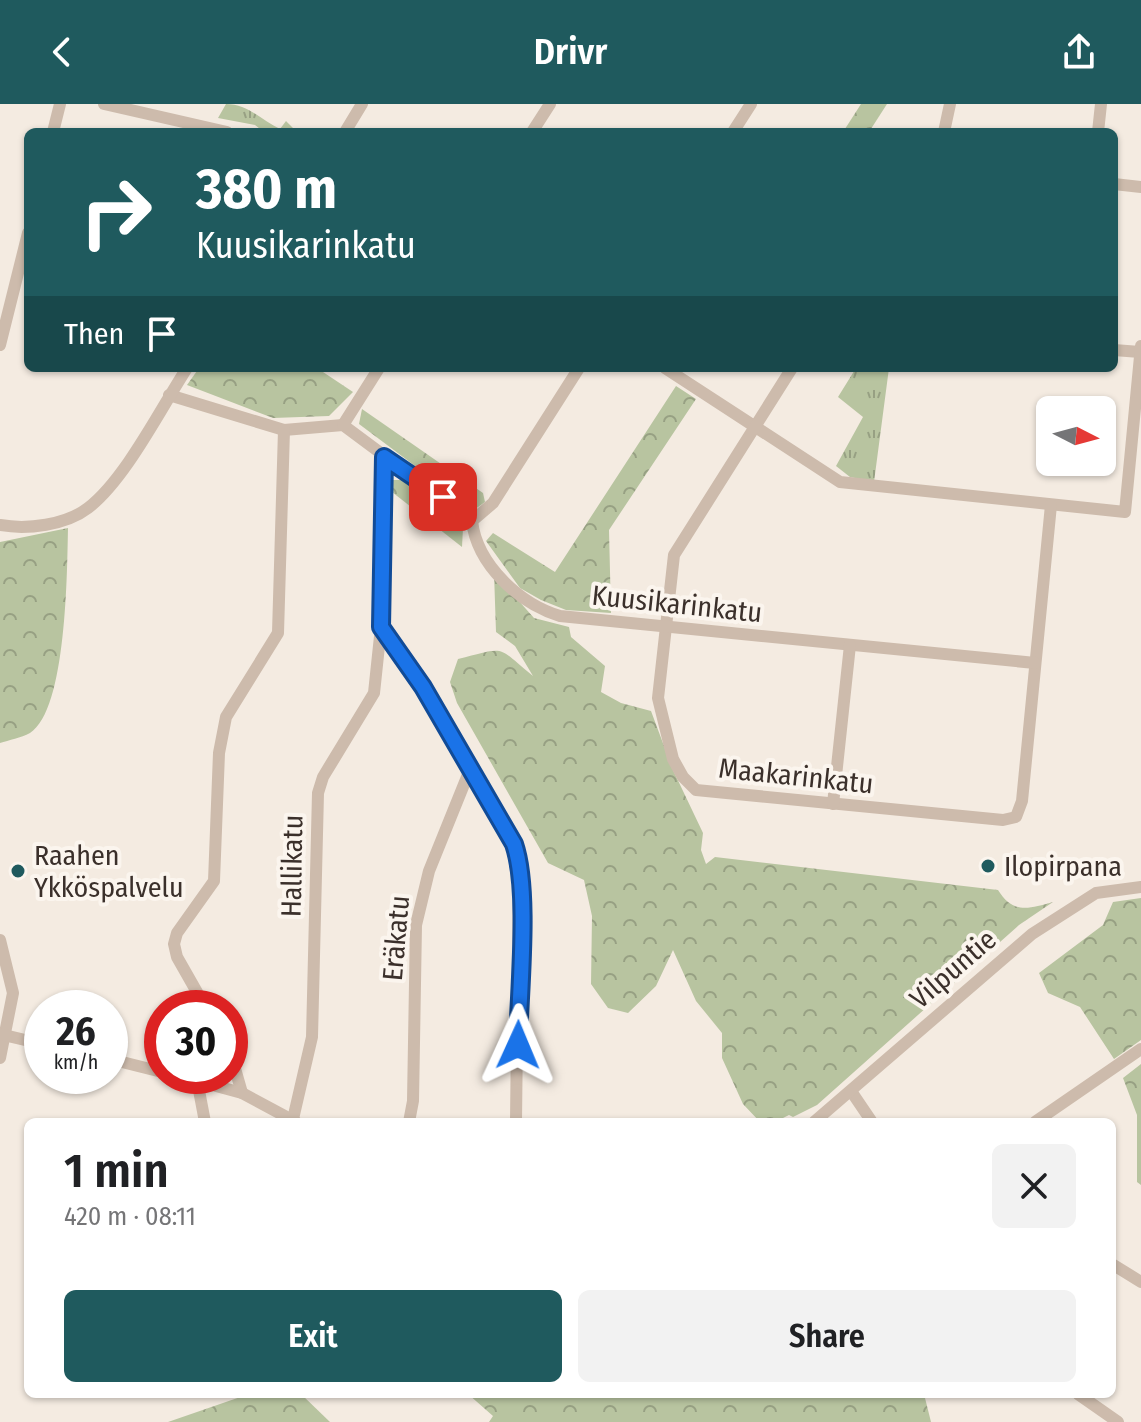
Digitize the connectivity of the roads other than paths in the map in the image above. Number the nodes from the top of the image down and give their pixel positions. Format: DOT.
graph roads {
  1 [pos="60,104"];
  2 [pos="104,104"];
  3 [pos="362,104"];
  4 [pos="550,104"];
  5 [pos="751,104"];
  6 [pos="950,104"];
  7 [pos="1101,104"];
  8 [pos="54,128"];
  9 [pos="209,128"];
  10 [pos="347,128"];
  11 [pos="535,128"];
  12 [pos="736,128"];
  13 [pos="945,128"];
  14 [pos="1098,128"];
  15 [pos="1118,184"];
  16 [pos="1141,187"];
  17 [pos="24,249"];
  18 [pos="0,345"];
  19 [pos="1141,346"];
  20 [pos="1118,350"];
  21 [pos="1140,352"];
  22 [pos="184,372"];
  23 [pos="376,372"];
  24 [pos="576,372"];
  25 [pos="671,372"];
  26 [pos="789,372"];
  27 [pos="169,395"];
  28 [pos="343,425"];
  29 [pos="755,427"];
  30 [pos="284,430"];
  31 [pos="384,457"];
  32 [pos="1051,505"];
  33 [pos="472,521"];
  34 [pos="0,525"];
  35 [pos="665,626"];
  36 [pos="381,627"];
  37 [pos="850,645"];
  38 [pos="1035,663"];
  39 [pos="471,767"];
  40 [pos="833,804"];
  41 [pos="1141,887"];
  42 [pos="0,940"];
  43 [pos="196,990"];
  44 [pos="3,1035"];
  45 [pos="24,1040"];
  46 [pos="1141,1049"];
  47 [pos="0,1058"];
  48 [pos="851,1091"];
  49 [pos="200,1094"];
  50 [pos="244,1094"];
  51 [pos="204,1118"];
  52 [pos="289,1118"];
  53 [pos="296,1118"];
  54 [pos="410,1118"];
  55 [pos="516,1118"];
  56 [pos="819,1118"];
  57 [pos="869,1118"];
  58 [pos="1041,1118"];
  59 [pos="1116,1266"];
  60 [pos="1141,1282"];
  61 [pos="1084,1398"];
  62 [pos="1118,1422"];
  1 -- 8 [label="street"];
  2 -- 9 [label="street"];
  3 -- 10 [label="street"];
  4 -- 11 [label="street"];
  5 -- 12 [label="street"];
  6 -- 13 [label="street"];
  7 -- 14 [label="street"];
  15 -- 16 [label="street"];
  17 -- 18 [label="street"];
  19 -- 21 [label="street"];
  20 -- 21 [label="street"];
  21 -- 32 [label="street"];
  22 -- 27 [label="street"];
  23 -- 28 [label="street"];
  24 -- 33 [label="street"];
  25 -- 29 [label="street"];
  26 -- 29 [label="street, Maakarinkatu"];
  27 -- 30 [label="street"];
  27 -- 34 [label="street"];
  28 -- 30 [label="street"];
  28 -- 31 [label="street"];
  29 -- 32 [label="street"];
  29 -- 35 [label="street, Maakarinkatu"];
  30 -- 43 [label="street"];
  31 -- 33 [label="street"];
  31 -- 36 [label="street, Hallikatu"];
  32 -- 38 [label="street"];
  33 -- 35 [label="street, Kuusikarinkatu"];
  35 -- 37 [label="street, Kuusikarinkatu"];
  35 -- 40 [label="street, Maakarinkatu"];
  36 -- 39 [label="street"];
  36 -- 53 [label="street, Hallikatu"];
  37 -- 38 [label="street, Kuusikarinkatu"];
  37 -- 40 [label="street"];
  38 -- 40 [label="street, Maakarinkatu"];
  39 -- 54 [label="street, Eräkatu"];
  39 -- 55 [label="street"];
  41 -- 48 [label="street, Vilpuntie"];
  42 -- 44 [label="street"];
  44 -- 45 [label="street"];
  44 -- 47 [label="street"];
  46 -- 58 [label="street"];
  48 -- 56 [label="street, Vilpuntie"];
  48 -- 57 [label="street"];
  49 -- 51 [label="street"];
  50 -- 52 [label="street"];
  59 -- 60 [label="street"];
  61 -- 62 [label="street"];
}
